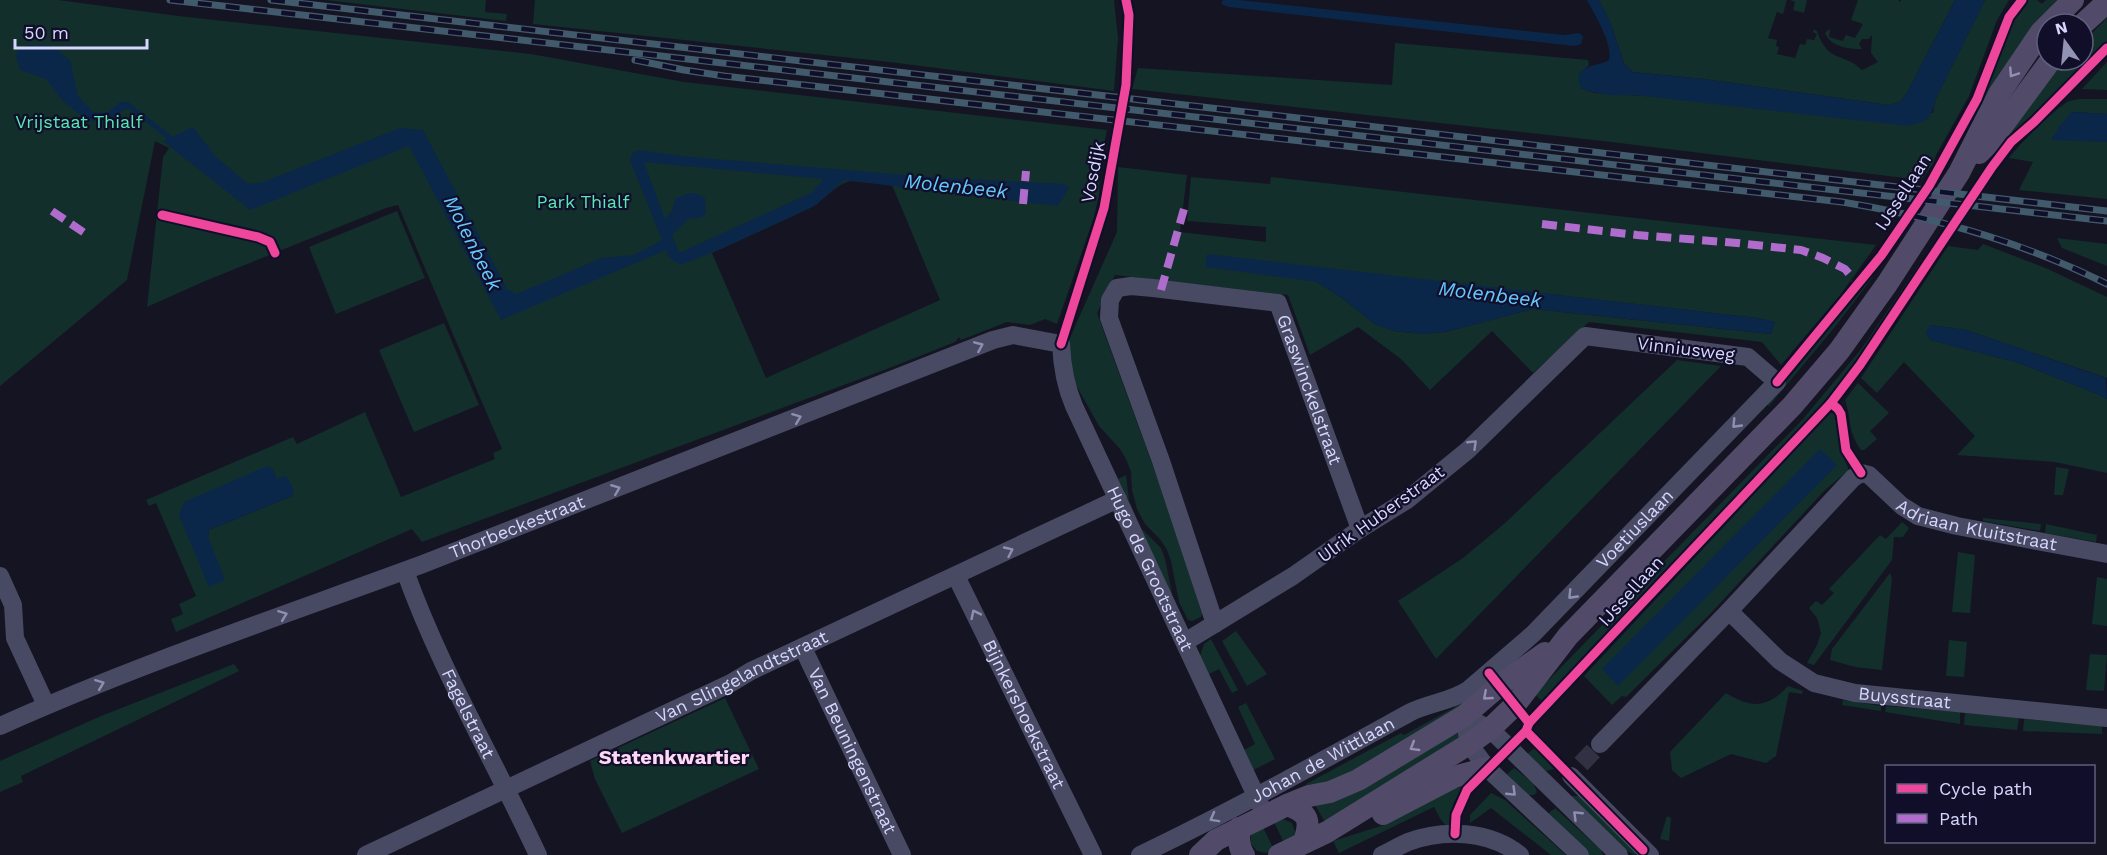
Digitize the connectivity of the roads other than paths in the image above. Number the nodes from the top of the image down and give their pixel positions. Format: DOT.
graph roads {
  1 [pos="2073,0"];
  2 [pos="2107,2"];
  3 [pos="2061,12"];
  4 [pos="2095,13"];
  5 [pos="2035,43"];
  6 [pos="2042,72"];
  7 [pos="1959,173"];
  8 [pos="1117,288"];
  9 [pos="1585,336"];
  10 [pos="1034,339"];
  11 [pos="1777,382"];
  12 [pos="1118,499"];
  13 [pos="1360,530"];
  14 [pos="2107,554"];
  15 [pos="405,571"];
  16 [pos="0,576"];
  17 [pos="956,576"];
  18 [pos="1729,611"];
  19 [pos="1215,624"];
  20 [pos="1568,636"];
  21 [pos="1185,642"];
  22 [pos="803,648"];
  23 [pos="1489,673"];
  24 [pos="46,705"];
  25 [pos="1464,716"];
  26 [pos="2107,718"];
  27 [pos="0,726"];
  28 [pos="1490,729"];
  29 [pos="1469,744"];
  30 [pos="1600,744"];
  31 [pos="1487,768"];
  32 [pos="506,788"];
  33 [pos="1556,795"];
  34 [pos="1261,805"];
  35 [pos="1287,805"];
  36 [pos="1537,816"];
  37 [pos="1348,819"];
  38 [pos="1239,828"];
  39 [pos="1304,842"];
  40 [pos="1644,853"];
  41 [pos="1282,854"];
  42 [pos="366,855"];
  43 [pos="538,855"];
  44 [pos="902,855"];
  45 [pos="1093,855"];
  46 [pos="1140,855"];
  47 [pos="1200,855"];
  48 [pos="1244,855"];
  49 [pos="1382,855"];
  50 [pos="1520,855"];
  51 [pos="1580,855"];
  52 [pos="1619,855"];
  1 -- 3 [label="main road, IJssellaan"];
  2 -- 4 [label="main road"];
  5 -- 7 [label="main road, IJssellaan, one-way"];
  6 -- 7 [label="main road, IJssellaan"];
  7 -- 20 [label="main road, IJssellaan"];
  8 -- 13 [label="street, Graswinckelstraat"];
  8 -- 19 [label="street, Hugo de Grootstraat"];
  9 -- 11 [label="street, Vinniusweg"];
  13 -- 9 [label="street, Ulrik Huberstraat, one-way"];
  10 -- 12 [label="street, Hugo de Grootstraat"];
  15 -- 10 [label="street, Thorbeckestraat, one-way"];
  11 -- 23 [label="street, Voetiuslaan, one-way"];
  17 -- 12 [label="street, Van Slingelandtstraat, one-way"];
  12 -- 21 [label="street, Hugo de Grootstraat"];
  13 -- 19 [label="street, Ulrik Huberstraat"];
  14 -- 18 [label="street, Adriaan Kluitstraat"];
  24 -- 15 [label="street, Thorbeckestraat, one-way"];
  15 -- 32 [label="street, Fagelstraat"];
  16 -- 24 [label="street"];
  17 -- 22 [label="street, Van Slingelandtstraat"];
  45 -- 17 [label="street, Bijnkershoekstraat, one-way"];
  18 -- 26 [label="street, Buysstraat"];
  18 -- 30 [label="street"];
  19 -- 21 [label="street, Ulrik Huberstraat"];
  20 -- 25 [label="main road, Johan de Wittlaan, one-way"];
  20 -- 28 [label="main road"];
  21 -- 34 [label="street, Hugo de Grootstraat"];
  22 -- 32 [label="street, Van Slingelandtstraat"];
  22 -- 44 [label="street, Van Beuningenstraat"];
  23 -- 34 [label="street, Johan de Wittlaan"];
  24 -- 27 [label="street, Thorbeckestraat"];
  25 -- 28 [label="street"];
  25 -- 29 [label="street"];
  25 -- 35 [label="main road, Johan de Wittlaan, one-way"];
  28 -- 29 [label="main road"];
  28 -- 33 [label="street"];
  29 -- 31 [label="street"];
  29 -- 37 [label="main road"];
  31 -- 36 [label="street, one-way"];
  31 -- 37 [label="main road"];
  32 -- 42 [label="street, Van Slingelandtstraat"];
  32 -- 43 [label="street, Fagelstraat"];
  33 -- 36 [label="street"];
  33 -- 40 [label="street"];
  52 -- 33 [label="street, one-way"];
  34 -- 35 [label="main road, Johan de Wittlaan"];
  34 -- 38 [label="main road, Johan de Wittlaan"];
  34 -- 46 [label="street, Johan de Wittlaan, one-way"];
  35 -- 39 [label="main road, Johan de Wittlaan"];
  36 -- 51 [label="street"];
  37 -- 39 [label="main road"];
  38 -- 47 [label="main road, Johan de Wittlaan"];
  38 -- 48 [label="main road"];
  39 -- 41 [label="main road"];
  49 -- 50 [label="street"];
}
